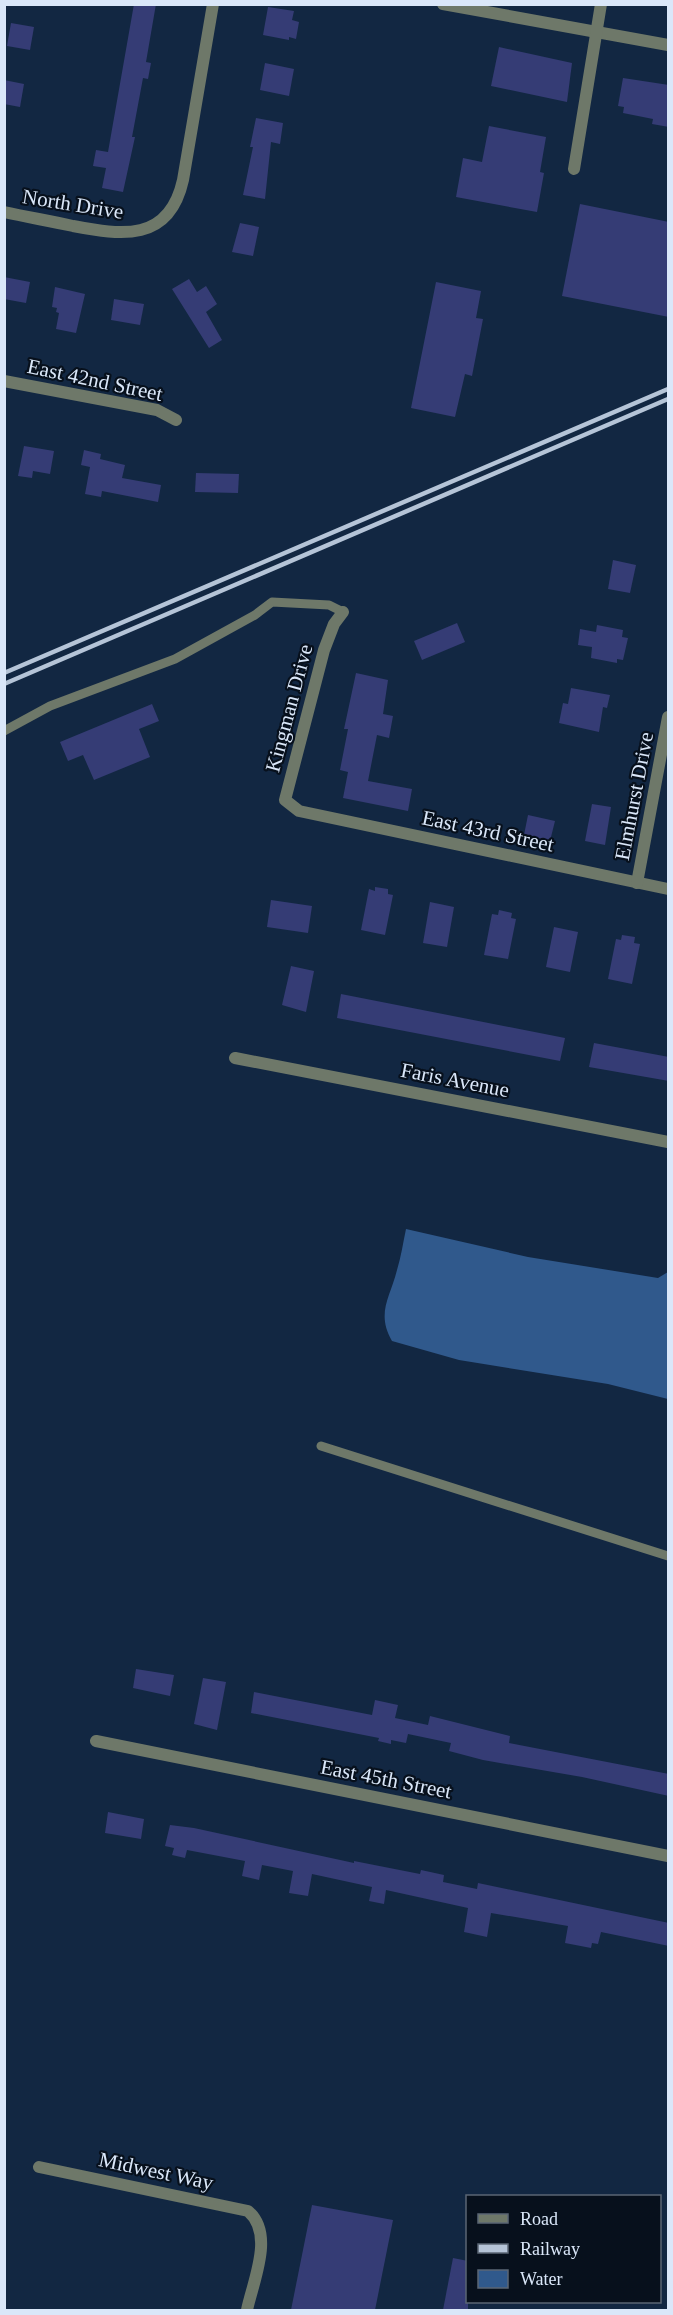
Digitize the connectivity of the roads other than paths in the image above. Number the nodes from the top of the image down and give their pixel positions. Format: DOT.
graph roads {
  1 [pos="213,4"];
  2 [pos="443,4"];
  3 [pos="601,4"];
  4 [pos="596,32"];
  5 [pos="669,45"];
  6 [pos="574,169"];
  7 [pos="4,212"];
  8 [pos="4,381"];
  9 [pos="176,420"];
  10 [pos="343,612"];
  11 [pos="669,717"];
  12 [pos="4,730"];
  13 [pos="299,811"];
  14 [pos="638,883"];
  15 [pos="669,889"];
  16 [pos="235,1058"];
  17 [pos="669,1142"];
  18 [pos="321,1446"];
  19 [pos="669,1556"];
  20 [pos="96,1741"];
  21 [pos="669,1856"];
  22 [pos="39,2167"];
  23 [pos="247,2310"];
  1 -- 7 [label="street, North Drive"];
  2 -- 4 [label="street"];
  3 -- 4 [label="street"];
  4 -- 5 [label="street"];
  4 -- 6 [label="street"];
  8 -- 9 [label="street, East 42nd Street"];
  10 -- 12 [label="lane"];
  10 -- 13 [label="street, Kingman Drive"];
  11 -- 14 [label="street, Elmhurst Drive"];
  13 -- 14 [label="street, East 43rd Street"];
  14 -- 15 [label="street, East 43rd Street"];
  16 -- 17 [label="street, Faris Avenue"];
  18 -- 19 [label="lane"];
  20 -- 21 [label="street, East 45th Street"];
  22 -- 23 [label="street, Midwest Way"];
}
